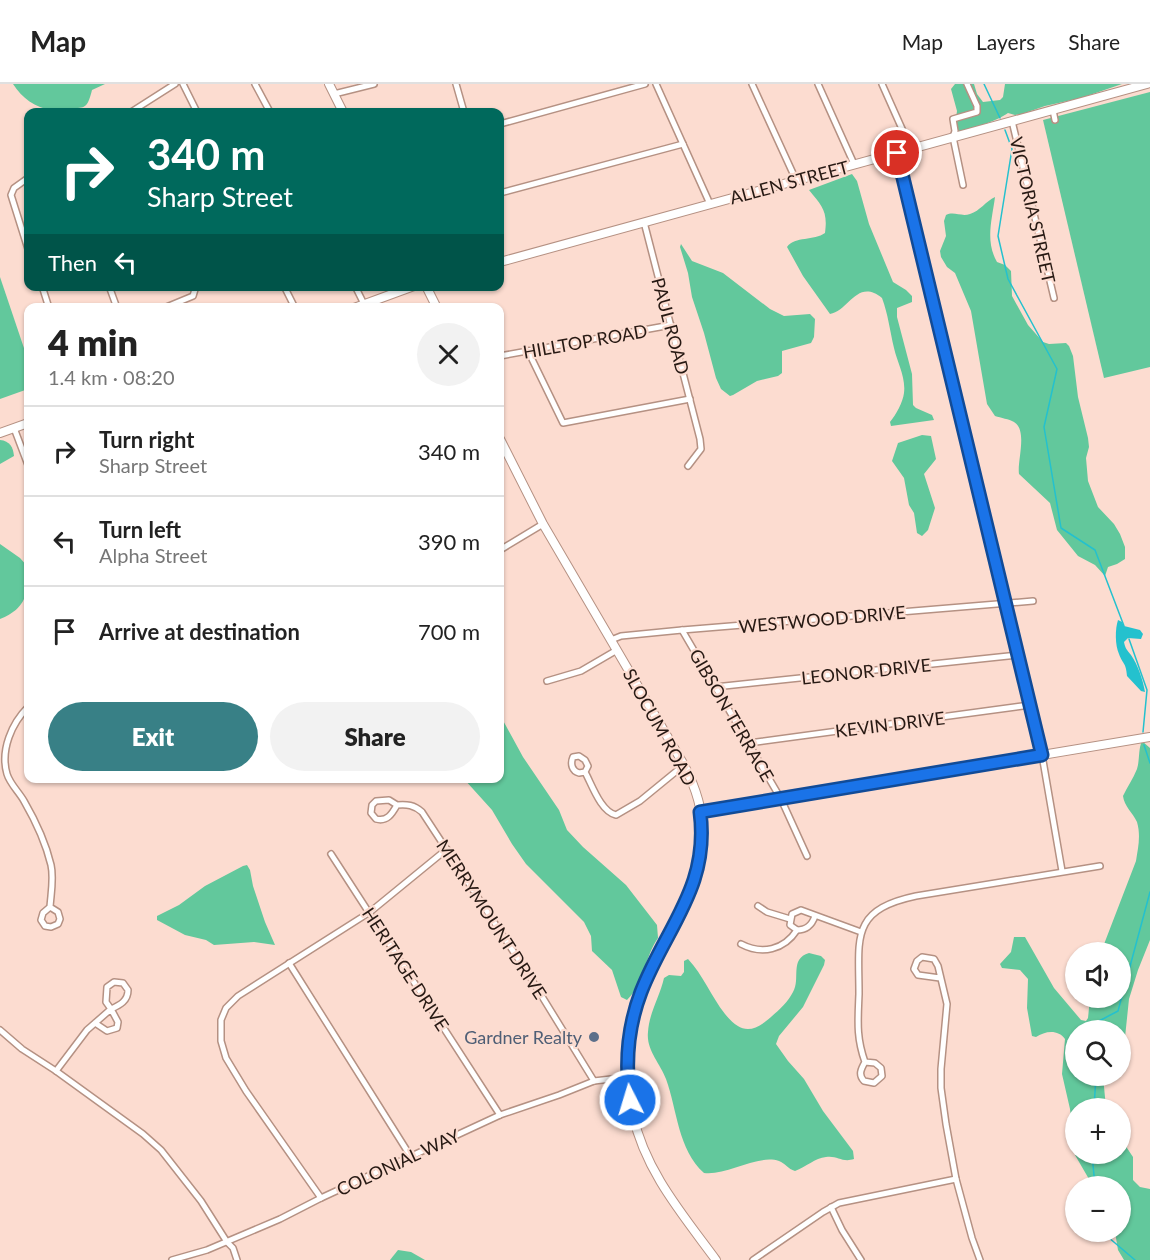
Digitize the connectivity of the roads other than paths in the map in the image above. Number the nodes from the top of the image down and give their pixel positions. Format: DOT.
graph roads {
  1 [pos="175,84"];
  2 [pos="183,84"];
  3 [pos="255,84"];
  4 [pos="329,84"];
  5 [pos="374,84"];
  6 [pos="456,84"];
  7 [pos="645,84"];
  8 [pos="656,84"];
  9 [pos="752,84"];
  10 [pos="818,84"];
  11 [pos="882,84"];
  12 [pos="967,84"];
  13 [pos="1147,84"];
  14 [pos="334,94"];
  15 [pos="137,108"];
  16 [pos="195,108"];
  17 [pos="268,108"];
  18 [pos="341,108"];
  19 [pos="463,108"];
  20 [pos="1053,110"];
  21 [pos="1055,120"];
  22 [pos="1012,121"];
  23 [pos="504,123"];
  24 [pos="953,137"];
  25 [pos="683,144"];
  26 [pos="911,149"];
  27 [pos="897,153"];
  28 [pos="854,164"];
  29 [pos="796,180"];
  30 [pos="24,181"];
  31 [pos="963,186"];
  32 [pos="504,192"];
  33 [pos="710,204"];
  34 [pos="644,222"];
  35 [pos="24,236"];
  36 [pos="504,261"];
  37 [pos="194,291"];
  38 [pos="400,291"];
  39 [pos="1054,298"];
  40 [pos="176,303"];
  41 [pos="367,303"];
  42 [pos="671,326"];
  43 [pos="528,351"];
  44 [pos="504,355"];
  45 [pos="690,399"];
  46 [pos="24,424"];
  47 [pos="14,428"];
  48 [pos="0,433"];
  49 [pos="504,448"];
  50 [pos="24,454"];
  51 [pos="688,466"];
  52 [pos="543,524"];
  53 [pos="504,548"];
  54 [pos="1033,601"];
  55 [pos="1006,604"];
  56 [pos="682,630"];
  57 [pos="611,640"];
  58 [pos="617,650"];
  59 [pos="1018,655"];
  60 [pos="548,681"];
  61 [pos="715,687"];
  62 [pos="1030,705"];
  63 [pos="24,711"];
  64 [pos="1150,737"];
  65 [pos="749,743"];
  66 [pos="1042,755"];
  67 [pos="684,765"];
  68 [pos="585,772"];
  69 [pos="781,799"];
  70 [pos="397,805"];
  71 [pos="700,812"];
  72 [pos="447,849"];
  73 [pos="331,854"];
  74 [pos="807,856"];
  75 [pos="1100,866"];
  76 [pos="1062,871"];
  77 [pos="758,906"];
  78 [pos="50,907"];
  79 [pos="370,912"];
  80 [pos="815,916"];
  81 [pos="790,919"];
  82 [pos="797,930"];
  83 [pos="861,932"];
  84 [pos="741,944"];
  85 [pos="289,963"];
  86 [pos="940,978"];
  87 [pos="111,1009"];
  88 [pos="95,1023"];
  89 [pos="0,1030"];
  90 [pos="865,1062"];
  91 [pos="56,1071"];
  92 [pos="628,1077"];
  93 [pos="594,1081"];
  94 [pos="500,1115"];
  95 [pos="411,1156"];
  96 [pos="956,1179"];
  97 [pos="321,1197"];
  98 [pos="831,1207"];
  99 [pos="227,1242"];
  100 [pos="172,1260"];
  101 [pos="237,1260"];
  102 [pos="716,1260"];
  103 [pos="753,1260"];
  104 [pos="861,1260"];
  105 [pos="980,1260"];
  1 -- 15 [label="street"];
  2 -- 16 [label="street"];
  3 -- 17 [label="street"];
  4 -- 14 [label="street"];
  5 -- 14 [label="street"];
  6 -- 19 [label="street"];
  7 -- 23 [label="street"];
  8 -- 25 [label="street"];
  9 -- 29 [label="street"];
  10 -- 28 [label="street"];
  11 -- 26 [label="street"];
  12 -- 24 [label="street"];
  13 -- 20 [label="street, ALLEN STREET"];
  14 -- 18 [label="street"];
  20 -- 21 [label="street"];
  20 -- 22 [label="street, ALLEN STREET"];
  22 -- 24 [label="street, ALLEN STREET"];
  22 -- 39 [label="street, VICTORIA STREET"];
  24 -- 26 [label="street, ALLEN STREET"];
  24 -- 31 [label="street"];
  25 -- 32 [label="street"];
  25 -- 33 [label="street"];
  26 -- 27 [label="street, ALLEN STREET"];
  27 -- 28 [label="street, ALLEN STREET"];
  27 -- 55 [label="street"];
  28 -- 29 [label="street, ALLEN STREET"];
  29 -- 33 [label="street, ALLEN STREET"];
  30 -- 35 [label="street"];
  33 -- 34 [label="street, ALLEN STREET"];
  34 -- 36 [label="street, ALLEN STREET"];
  34 -- 42 [label="street, PAUL ROAD"];
  37 -- 40 [label="street"];
  38 -- 41 [label="street"];
  42 -- 43 [label="street, HILLTOP ROAD"];
  42 -- 45 [label="street, PAUL ROAD"];
  43 -- 44 [label="street, HILLTOP ROAD"];
  43 -- 45 [label="street"];
  45 -- 51 [label="street, PAUL ROAD"];
  46 -- 47 [label="street"];
  47 -- 48 [label="street"];
  47 -- 50 [label="street"];
  49 -- 52 [label="street, SLOCUM ROAD"];
  52 -- 53 [label="street"];
  52 -- 57 [label="street, SLOCUM ROAD"];
  54 -- 55 [label="street, WESTWOOD DRIVE"];
  55 -- 56 [label="street, WESTWOOD DRIVE"];
  55 -- 59 [label="street"];
  56 -- 57 [label="street, WESTWOOD DRIVE"];
  56 -- 61 [label="street, GIBSON TERRACE"];
  57 -- 58 [label="street, SLOCUM ROAD"];
  58 -- 60 [label="street"];
  58 -- 67 [label="street, SLOCUM ROAD"];
  59 -- 61 [label="street, LEONOR DRIVE"];
  59 -- 62 [label="street"];
  61 -- 65 [label="street, GIBSON TERRACE"];
  62 -- 65 [label="street, KEVIN DRIVE"];
  62 -- 66 [label="street"];
  63 -- 78 [label="street"];
  64 -- 66 [label="street"];
  65 -- 69 [label="street, GIBSON TERRACE"];
  66 -- 69 [label="street"];
  66 -- 76 [label="street"];
  67 -- 68 [label="street"];
  67 -- 71 [label="street, SLOCUM ROAD"];
  69 -- 71 [label="street"];
  69 -- 74 [label="street, GIBSON TERRACE"];
  70 -- 70 [label="street, MERRYMOUNT DRIVE"];
  70 -- 72 [label="street, MERRYMOUNT DRIVE"];
  71 -- 92 [label="street, SLOCUM ROAD"];
  72 -- 79 [label="street"];
  72 -- 93 [label="street, MERRYMOUNT DRIVE"];
  73 -- 79 [label="street, HERITAGE DRIVE"];
  75 -- 76 [label="street"];
  76 -- 83 [label="street"];
  77 -- 81 [label="street"];
  79 -- 85 [label="street"];
  79 -- 94 [label="street, HERITAGE DRIVE"];
  80 -- 81 [label="street"];
  80 -- 82 [label="street"];
  80 -- 83 [label="street"];
  81 -- 82 [label="street"];
  82 -- 84 [label="street"];
  83 -- 90 [label="street"];
  85 -- 95 [label="street"];
  85 -- 97 [label="street"];
  86 -- 86 [label="street"];
  86 -- 96 [label="street"];
  87 -- 87 [label="street"];
  87 -- 88 [label="street"];
  87 -- 88 [label="street"];
  88 -- 91 [label="street"];
  89 -- 91 [label="street"];
  90 -- 90 [label="street"];
  91 -- 99 [label="street"];
  92 -- 93 [label="street, COLONIAL WAY"];
  92 -- 102 [label="street, SLOCUM ROAD"];
  93 -- 94 [label="street, COLONIAL WAY"];
  94 -- 95 [label="street, COLONIAL WAY"];
  95 -- 97 [label="street, COLONIAL WAY"];
  96 -- 98 [label="street"];
  96 -- 105 [label="street"];
  97 -- 99 [label="street, COLONIAL WAY"];
  98 -- 103 [label="street"];
  98 -- 104 [label="street"];
  99 -- 100 [label="street, COLONIAL WAY"];
  99 -- 101 [label="street"];
}
